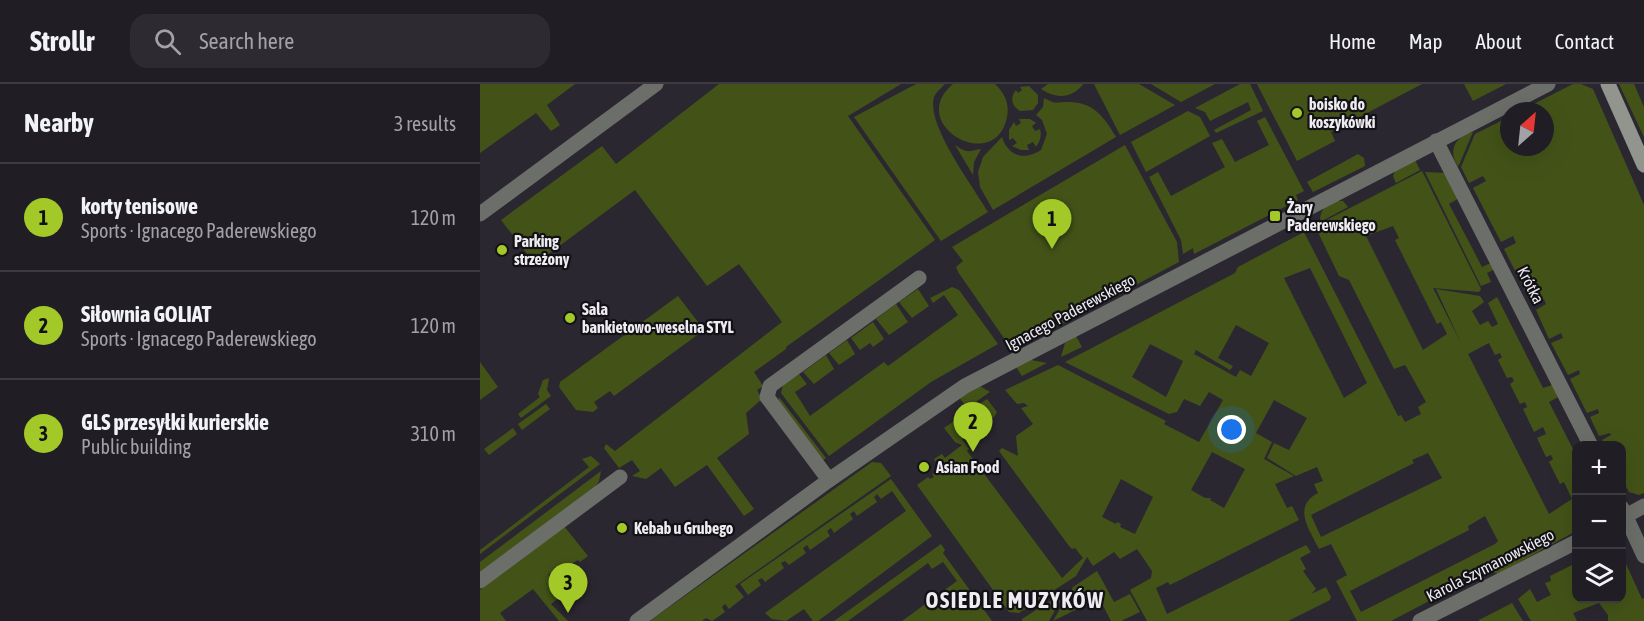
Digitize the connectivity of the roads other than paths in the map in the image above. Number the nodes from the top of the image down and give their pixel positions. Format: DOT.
graph roads {
  1 [pos="656,84"];
  2 [pos="1548,84"];
  3 [pos="1608,84"];
  4 [pos="1436,141"];
  5 [pos="1644,165"];
  6 [pos="480,214"];
  7 [pos="919,278"];
  8 [pos="1588,441"];
  9 [pos="620,477"];
  10 [pos="830,480"];
  11 [pos="1644,506"];
  12 [pos="1626,513"];
  13 [pos="1626,520"];
  14 [pos="1572,544"];
  15 [pos="1644,556"];
  16 [pos="480,581"];
  17 [pos="637,621"];
  18 [pos="1420,621"];
  1 -- 6 [label="street"];
  2 -- 4 [label="street, Ignacego Paderewskiego"];
  3 -- 5 [label="street"];
  4 -- 8 [label="street, Krótka"];
  4 -- 10 [label="street, Ignacego Paderewskiego"];
  7 -- 10 [label="street"];
  9 -- 16 [label="street"];
  10 -- 17 [label="street, Ignacego Paderewskiego"];
  11 -- 12 [label="street"];
  13 -- 15 [label="street"];
  14 -- 18 [label="street, Karola Szymanowskiego"];
}
